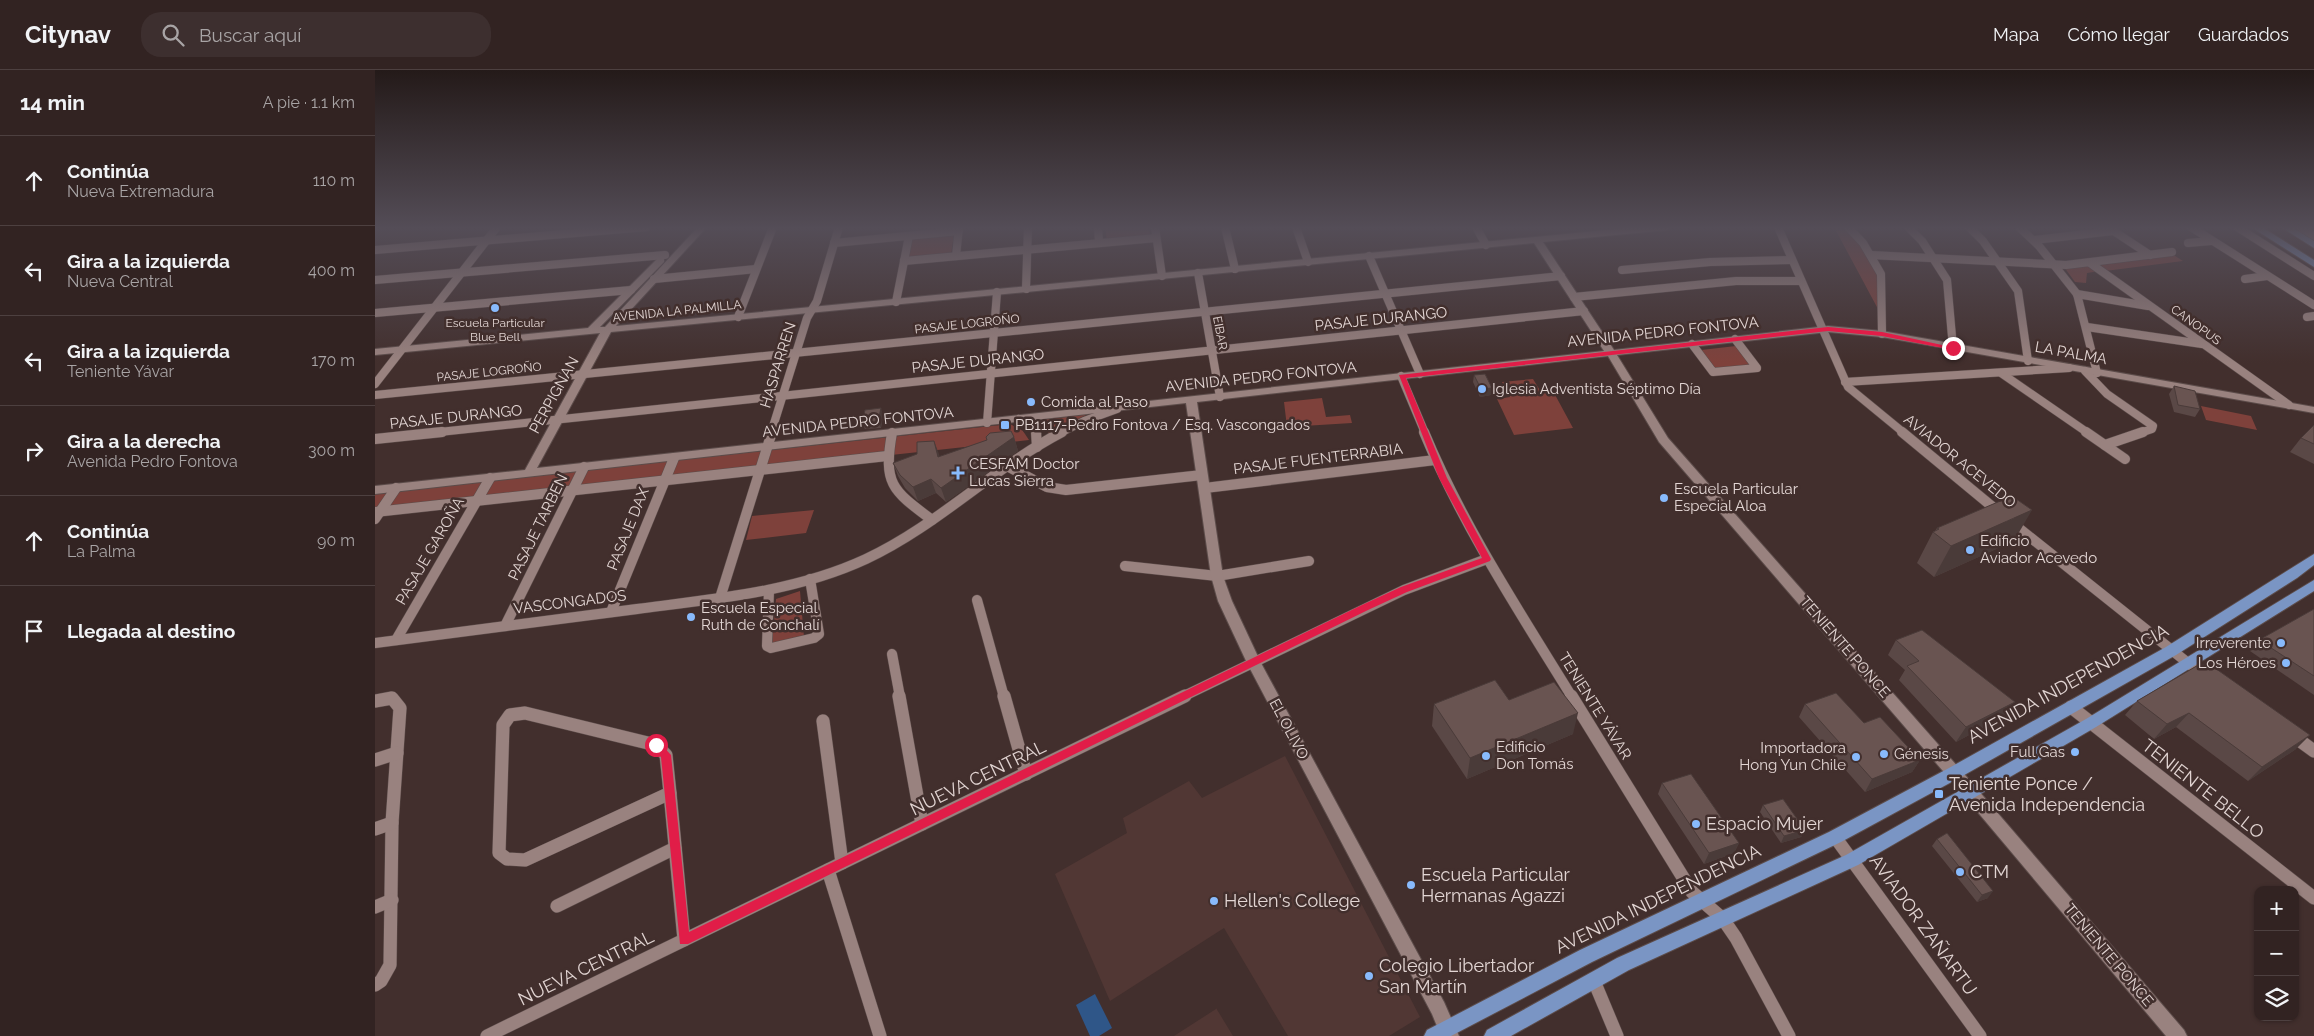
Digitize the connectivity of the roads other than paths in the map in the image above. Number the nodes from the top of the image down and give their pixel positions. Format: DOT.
graph roads {
  1 [pos="462,272"];
  2 [pos="648,272"];
  3 [pos="661,272"];
  4 [pos="725,272"];
  5 [pos="755,272"];
  6 [pos="826,272"];
  7 [pos="902,272"];
  8 [pos="1026,272"];
  9 [pos="1161,272"];
  10 [pos="1207,272"];
  11 [pos="1376,272"];
  12 [pos="1558,272"];
  13 [pos="1797,272"];
  14 [pos="1880,272"];
  15 [pos="1941,272"];
  16 [pos="2005,272"];
  17 [pos="2060,272"];
  18 [pos="2104,272"];
  19 [pos="2261,272"];
  20 [pos="1198,273"];
  21 [pos="1162,276"];
  22 [pos="1561,276"];
  23 [pos="2267,276"];
  24 [pos="654,279"];
  25 [pos="2245,279"];
  26 [pos="375,280"];
  27 [pos="1801,281"];
  28 [pos="1026,289"];
  29 [pos="631,290"];
  30 [pos="997,292"];
  31 [pos="1385,293"];
  32 [pos="2077,294"];
  33 [pos="1574,297"];
  34 [pos="896,302"];
  35 [pos="2151,306"];
  36 [pos="2314,306"];
  37 [pos="435,308"];
  38 [pos="812,310"];
  39 [pos="1584,311"];
  40 [pos="1205,312"];
  41 [pos="375,313"];
  42 [pos="738,317"];
  43 [pos="2087,326"];
  44 [pos="607,330"];
  45 [pos="1822,330"];
  46 [pos="591,331"];
  47 [pos="1401,331"];
  48 [pos="994,333"];
  49 [pos="1882,334"];
  50 [pos="1735,339"];
  51 [pos="1692,344"];
  52 [pos="2203,344"];
  53 [pos="1953,348"];
  54 [pos="402,349"];
  55 [pos="1212,351"];
  56 [pos="375,352"];
  57 [pos="796,352"];
  58 [pos="1611,353"];
  59 [pos="2028,361"];
  60 [pos="2069,368"];
  61 [pos="2085,371"];
  62 [pos="2001,373"];
  63 [pos="2097,373"];
  64 [pos="583,374"];
  65 [pos="991,374"];
  66 [pos="1421,374"];
  67 [pos="1401,376"];
  68 [pos="1845,382"];
  69 [pos="375,384"];
  70 [pos="375,394"];
  71 [pos="783,396"];
  72 [pos="1220,397"];
  73 [pos="1191,400"];
  74 [pos="2289,405"];
  75 [pos="1120,408"];
  76 [pos="2314,410"];
  77 [pos="1019,419"];
  78 [pos="558,420"];
  79 [pos="987,422"];
  80 [pos="892,433"];
  81 [pos="375,439"];
  82 [pos="2105,445"];
  83 [pos="767,447"];
  84 [pos="1037,447"];
  85 [pos="887,456"];
  86 [pos="674,458"];
  87 [pos="2125,459"];
  88 [pos="1435,460"];
  89 [pos="1009,467"];
  90 [pos="584,468"];
  91 [pos="759,470"];
  92 [pos="528,474"];
  93 [pos="1202,474"];
  94 [pos="490,478"];
  95 [pos="664,480"];
  96 [pos="396,488"];
  97 [pos="1205,488"];
  98 [pos="375,490"];
  99 [pos="573,490"];
  100 [pos="477,501"];
  101 [pos="377,514"];
  102 [pos="932,520"];
  103 [pos="2314,558"];
  104 [pos="1487,559"];
  105 [pos="1309,561"];
  106 [pos="1125,566"];
  107 [pos="1217,576"];
  108 [pos="810,579"];
  109 [pos="2314,585"];
  110 [pos="769,590"];
  111 [pos="719,598"];
  112 [pos="977,600"];
  113 [pos="611,612"];
  114 [pos="505,626"];
  115 [pos="396,640"];
  116 [pos="375,643"];
  117 [pos="2171,651"];
  118 [pos="892,654"];
  119 [pos="1254,663"];
  120 [pos="2188,663"];
  121 [pos="2205,674"];
  122 [pos="375,701"];
  123 [pos="2071,707"];
  124 [pos="823,721"];
  125 [pos="2091,723"];
  126 [pos="2283,729"];
  127 [pos="2314,751"];
  128 [pos="397,753"];
  129 [pos="375,760"];
  130 [pos="1954,772"];
  131 [pos="1027,774"];
  132 [pos="670,793"];
  133 [pos="1972,793"];
  134 [pos="392,823"];
  135 [pos="922,824"];
  136 [pos="375,829"];
  137 [pos="1835,837"];
  138 [pos="675,848"];
  139 [pos="1852,860"];
  140 [pos="842,863"];
  141 [pos="828,870"];
  142 [pos="2314,898"];
  143 [pos="392,900"];
  144 [pos="1703,901"];
  145 [pos="557,906"];
  146 [pos="375,907"];
  147 [pos="1723,919"];
  148 [pos="684,940"];
  149 [pos="1594,981"];
  150 [pos="378,983"];
  151 [pos="1443,1033"];
  152 [pos="487,1036"];
  153 [pos="880,1036"];
  154 [pos="1493,1036"];
  155 [pos="1617,1036"];
  156 [pos="1789,1036"];
  157 [pos="1980,1036"];
  158 [pos="2178,1036"];
  1 -- 26 [label="street"];
  1 -- 37 [label="street"];
  2 -- 29 [label="street"];
  3 -- 24 [label="street, PERPIGNAN"];
  4 -- 24 [label="street"];
  5 -- 42 [label="street"];
  6 -- 38 [label="street, HASPARREN"];
  7 -- 34 [label="street"];
  8 -- 28 [label="street"];
  9 -- 21 [label="street"];
  10 -- 20 [label="street, AVENIDA LA PALMILLA"];
  11 -- 31 [label="street"];
  12 -- 22 [label="street, TENIENTE PONCE"];
  13 -- 27 [label="street, AVIADOR ACEVEDO"];
  14 -- 49 [label="street"];
  15 -- 53 [label="street"];
  16 -- 59 [label="street"];
  17 -- 32 [label="street"];
  18 -- 35 [label="street, CANOPUS"];
  19 -- 23 [label="street"];
  20 -- 21 [label="street, AVENIDA LA PALMILLA"];
  20 -- 40 [label="street, EIBAR"];
  21 -- 28 [label="street, AVENIDA LA PALMILLA"];
  22 -- 31 [label="street, PASAJE LOGROÑO"];
  22 -- 33 [label="street, TENIENTE PONCE"];
  23 -- 25 [label="street"];
  23 -- 36 [label="street"];
  24 -- 44 [label="street, PERPIGNAN"];
  27 -- 33 [label="street"];
  27 -- 45 [label="street, AVIADOR ACEVEDO"];
  28 -- 30 [label="street, AVENIDA LA PALMILLA"];
  29 -- 37 [label="street"];
  29 -- 46 [label="street"];
  30 -- 34 [label="street, AVENIDA LA PALMILLA"];
  30 -- 48 [label="street"];
  31 -- 40 [label="street, PASAJE LOGROÑO"];
  31 -- 47 [label="street"];
  32 -- 35 [label="street"];
  32 -- 43 [label="street"];
  33 -- 39 [label="street, TENIENTE PONCE"];
  34 -- 38 [label="street, AVENIDA LA PALMILLA"];
  35 -- 52 [label="street, CANOPUS"];
  37 -- 41 [label="street"];
  37 -- 54 [label="street"];
  38 -- 42 [label="street, AVENIDA LA PALMILLA"];
  38 -- 57 [label="street, HASPARREN"];
  39 -- 47 [label="street, PASAJE DURANGO"];
  39 -- 58 [label="street, TENIENTE PONCE"];
  40 -- 48 [label="street, PASAJE LOGROÑO"];
  40 -- 55 [label="street, EIBAR"];
  42 -- 44 [label="street, AVENIDA LA PALMILLA"];
  43 -- 52 [label="street"];
  43 -- 63 [label="street"];
  44 -- 46 [label="street, AVENIDA LA PALMILLA"];
  44 -- 64 [label="street, PERPIGNAN"];
  45 -- 49 [label="street, LA PALMA"];
  45 -- 50 [label="street, AVENIDA PEDRO FONTOVA"];
  45 -- 68 [label="street, AVIADOR ACEVEDO"];
  46 -- 54 [label="street, AVENIDA LA PALMILLA"];
  47 -- 55 [label="street, PASAJE DURANGO"];
  47 -- 66 [label="street"];
  48 -- 57 [label="street, PASAJE LOGROÑO"];
  48 -- 65 [label="street"];
  49 -- 53 [label="street, LA PALMA"];
  50 -- 51 [label="street, AVENIDA PEDRO FONTOVA"];
  50 -- 51 [label="street"];
  51 -- 58 [label="street, AVENIDA PEDRO FONTOVA"];
  52 -- 74 [label="street, CANOPUS"];
  53 -- 59 [label="street, LA PALMA"];
  54 -- 56 [label="street, AVENIDA LA PALMILLA"];
  54 -- 69 [label="street"];
  55 -- 65 [label="street, PASAJE DURANGO"];
  55 -- 72 [label="street, EIBAR"];
  57 -- 64 [label="street, PASAJE LOGROÑO"];
  57 -- 71 [label="street, HASPARREN"];
  58 -- 66 [label="street, AVENIDA PEDRO FONTOVA"];
  58 -- 130 [label="street, TENIENTE PONCE"];
  59 -- 60 [label="street, LA PALMA"];
  60 -- 61 [label="street, LA PALMA"];
  60 -- 62 [label="street"];
  61 -- 63 [label="street, LA PALMA"];
  61 -- 82 [label="street"];
  62 -- 68 [label="street"];
  62 -- 82 [label="street"];
  63 -- 74 [label="street, LA PALMA"];
  64 -- 70 [label="street, PASAJE LOGROÑO"];
  64 -- 78 [label="street, PERPIGNAN"];
  65 -- 71 [label="street, PASAJE DURANGO"];
  65 -- 79 [label="street"];
  66 -- 67 [label="street, AVENIDA PEDRO FONTOVA"];
  67 -- 72 [label="street, AVENIDA PEDRO FONTOVA"];
  67 -- 88 [label="street, TENIENTE YÁVAR"];
  68 -- 117 [label="street, AVIADOR ACEVEDO"];
  71 -- 78 [label="street, PASAJE DURANGO"];
  71 -- 83 [label="street, HASPARREN"];
  72 -- 73 [label="street, AVENIDA PEDRO FONTOVA"];
  73 -- 75 [label="street, AVENIDA PEDRO FONTOVA"];
  73 -- 93 [label="street, EL OLIVO"];
  74 -- 76 [label="street, LA PALMA"];
  75 -- 77 [label="street, AVENIDA PEDRO FONTOVA"];
  75 -- 84 [label="street, VASCONGADOS"];
  77 -- 79 [label="street, AVENIDA PEDRO FONTOVA"];
  77 -- 84 [label="street"];
  78 -- 81 [label="street, PASAJE DURANGO"];
  78 -- 92 [label="street, PERPIGNAN"];
  79 -- 80 [label="street, AVENIDA PEDRO FONTOVA"];
  80 -- 83 [label="street, AVENIDA PEDRO FONTOVA"];
  80 -- 85 [label="street"];
  82 -- 87 [label="street"];
  83 -- 86 [label="street, AVENIDA PEDRO FONTOVA"];
  83 -- 91 [label="street, HASPARREN"];
  84 -- 89 [label="street, VASCONGADOS"];
  85 -- 91 [label="street"];
  85 -- 102 [label="street"];
  86 -- 90 [label="street, AVENIDA PEDRO FONTOVA"];
  86 -- 95 [label="street, PASAJE DAX"];
  88 -- 97 [label="street, PASAJE FUENTERRABIA"];
  88 -- 104 [label="street, TENIENTE YÁVAR"];
  89 -- 93 [label="street"];
  89 -- 102 [label="street, VASCONGADOS"];
  90 -- 92 [label="street, AVENIDA PEDRO FONTOVA"];
  90 -- 99 [label="street, PASAJE TARBEN"];
  91 -- 95 [label="street"];
  91 -- 111 [label="street, HASPARREN"];
  92 -- 94 [label="street, AVENIDA PEDRO FONTOVA"];
  93 -- 97 [label="street, EL OLIVO"];
  94 -- 96 [label="street, AVENIDA PEDRO FONTOVA"];
  94 -- 100 [label="street, PASAJE GAROÑA"];
  95 -- 99 [label="street"];
  95 -- 113 [label="street, PASAJE DAX"];
  96 -- 98 [label="street, AVENIDA PEDRO FONTOVA"];
  96 -- 101 [label="street"];
  97 -- 107 [label="street, EL OLIVO"];
  99 -- 100 [label="street"];
  99 -- 114 [label="street, PASAJE TARBEN"];
  100 -- 101 [label="street"];
  100 -- 115 [label="street, PASAJE GAROÑA"];
  102 -- 108 [label="street, VASCONGADOS"];
  103 -- 117 [label="main road, AVENIDA INDEPENDENCIA"];
  104 -- 119 [label="street, NUEVA CENTRAL"];
  104 -- 144 [label="street, TENIENTE YÁVAR"];
  105 -- 107 [label="street"];
  106 -- 107 [label="street"];
  107 -- 119 [label="street, EL OLIVO"];
  108 -- 110 [label="street, VASCONGADOS"];
  108 -- 110 [label="street"];
  109 -- 120 [label="main road"];
  110 -- 111 [label="street, VASCONGADOS"];
  111 -- 113 [label="street, VASCONGADOS"];
  112 -- 131 [label="street"];
  113 -- 114 [label="street, VASCONGADOS"];
  114 -- 115 [label="street, VASCONGADOS"];
  115 -- 116 [label="street, VASCONGADOS"];
  117 -- 120 [label="street, AVIADOR ACEVEDO"];
  117 -- 123 [label="main road, AVENIDA INDEPENDENCIA"];
  118 -- 135 [label="street"];
  119 -- 131 [label="street, NUEVA CENTRAL"];
  119 -- 151 [label="street, EL OLIVO"];
  120 -- 121 [label="street, AVIADOR ACEVEDO"];
  120 -- 125 [label="main road"];
  122 -- 128 [label="street"];
  123 -- 125 [label="street, TENIENTE BELLO"];
  123 -- 130 [label="main road, AVENIDA INDEPENDENCIA"];
  124 -- 140 [label="street"];
  125 -- 133 [label="main road"];
  125 -- 142 [label="street, TENIENTE BELLO"];
  126 -- 127 [label="street"];
  128 -- 129 [label="street"];
  128 -- 134 [label="street"];
  130 -- 133 [label="street, TENIENTE PONCE"];
  130 -- 137 [label="main road, AVENIDA INDEPENDENCIA"];
  131 -- 135 [label="street, NUEVA CENTRAL"];
  132 -- 132 [label="street"];
  132 -- 138 [label="street"];
  133 -- 139 [label="main road"];
  133 -- 158 [label="street, TENIENTE PONCE"];
  134 -- 136 [label="street"];
  134 -- 143 [label="street"];
  135 -- 140 [label="street, NUEVA CENTRAL"];
  137 -- 139 [label="street, AVIADOR ZAÑARTU"];
  137 -- 144 [label="main road, AVENIDA INDEPENDENCIA"];
  138 -- 145 [label="street"];
  138 -- 148 [label="street"];
  139 -- 147 [label="main road"];
  139 -- 157 [label="street, AVIADOR ZAÑARTU"];
  140 -- 141 [label="street, NUEVA CENTRAL"];
  141 -- 148 [label="street, NUEVA CENTRAL"];
  141 -- 153 [label="street"];
  143 -- 146 [label="street"];
  143 -- 150 [label="street"];
  144 -- 147 [label="street, TENIENTE YÁVAR"];
  144 -- 151 [label="main road, AVENIDA INDEPENDENCIA"];
  147 -- 149 [label="main road"];
  147 -- 156 [label="street, TENIENTE YÁVAR"];
  148 -- 152 [label="street, NUEVA CENTRAL"];
  149 -- 154 [label="main road"];
  149 -- 155 [label="street"];
}
